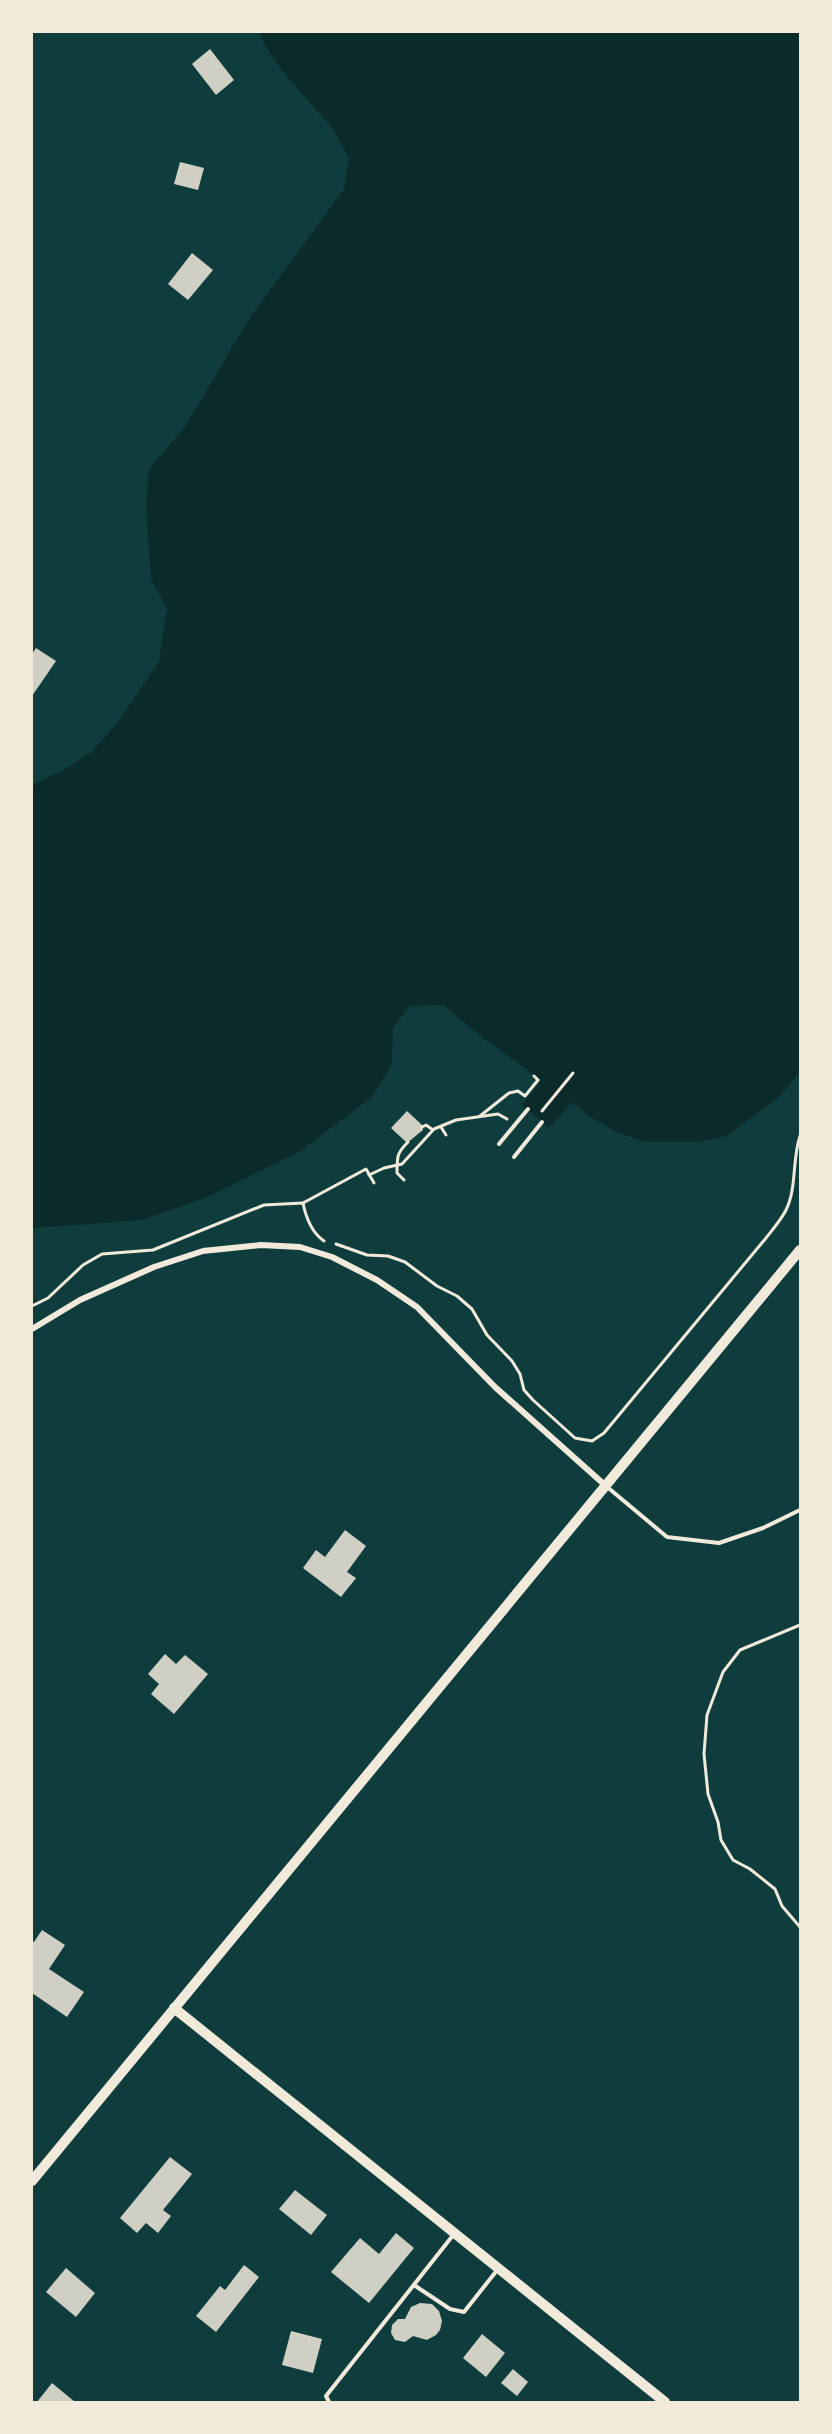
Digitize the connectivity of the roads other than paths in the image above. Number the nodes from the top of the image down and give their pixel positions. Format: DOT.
graph roads {
  1 [pos="528,1110"];
  2 [pos="542,1122"];
  3 [pos="499,1144"];
  4 [pos="514,1157"];
  5 [pos="801,1250"];
  6 [pos="32,1329"];
  7 [pos="606,1486"];
  8 [pos="801,1510"];
  9 [pos="174,2008"];
  10 [pos="32,2181"];
  11 [pos="454,2233"];
  12 [pos="498,2268"];
  13 [pos="414,2285"];
  14 [pos="329,2403"];
  15 [pos="665,2403"];
  1 -- 3 [label="lane"];
  2 -- 4 [label="lane"];
  5 -- 7 [label="street"];
  6 -- 7 [label="street"];
  7 -- 8 [label="lane"];
  7 -- 9 [label="street"];
  9 -- 10 [label="street"];
  9 -- 11 [label="street"];
  11 -- 12 [label="street"];
  11 -- 13 [label="lane"];
  12 -- 13 [label="lane"];
  12 -- 15 [label="street"];
  13 -- 14 [label="lane"];
}
